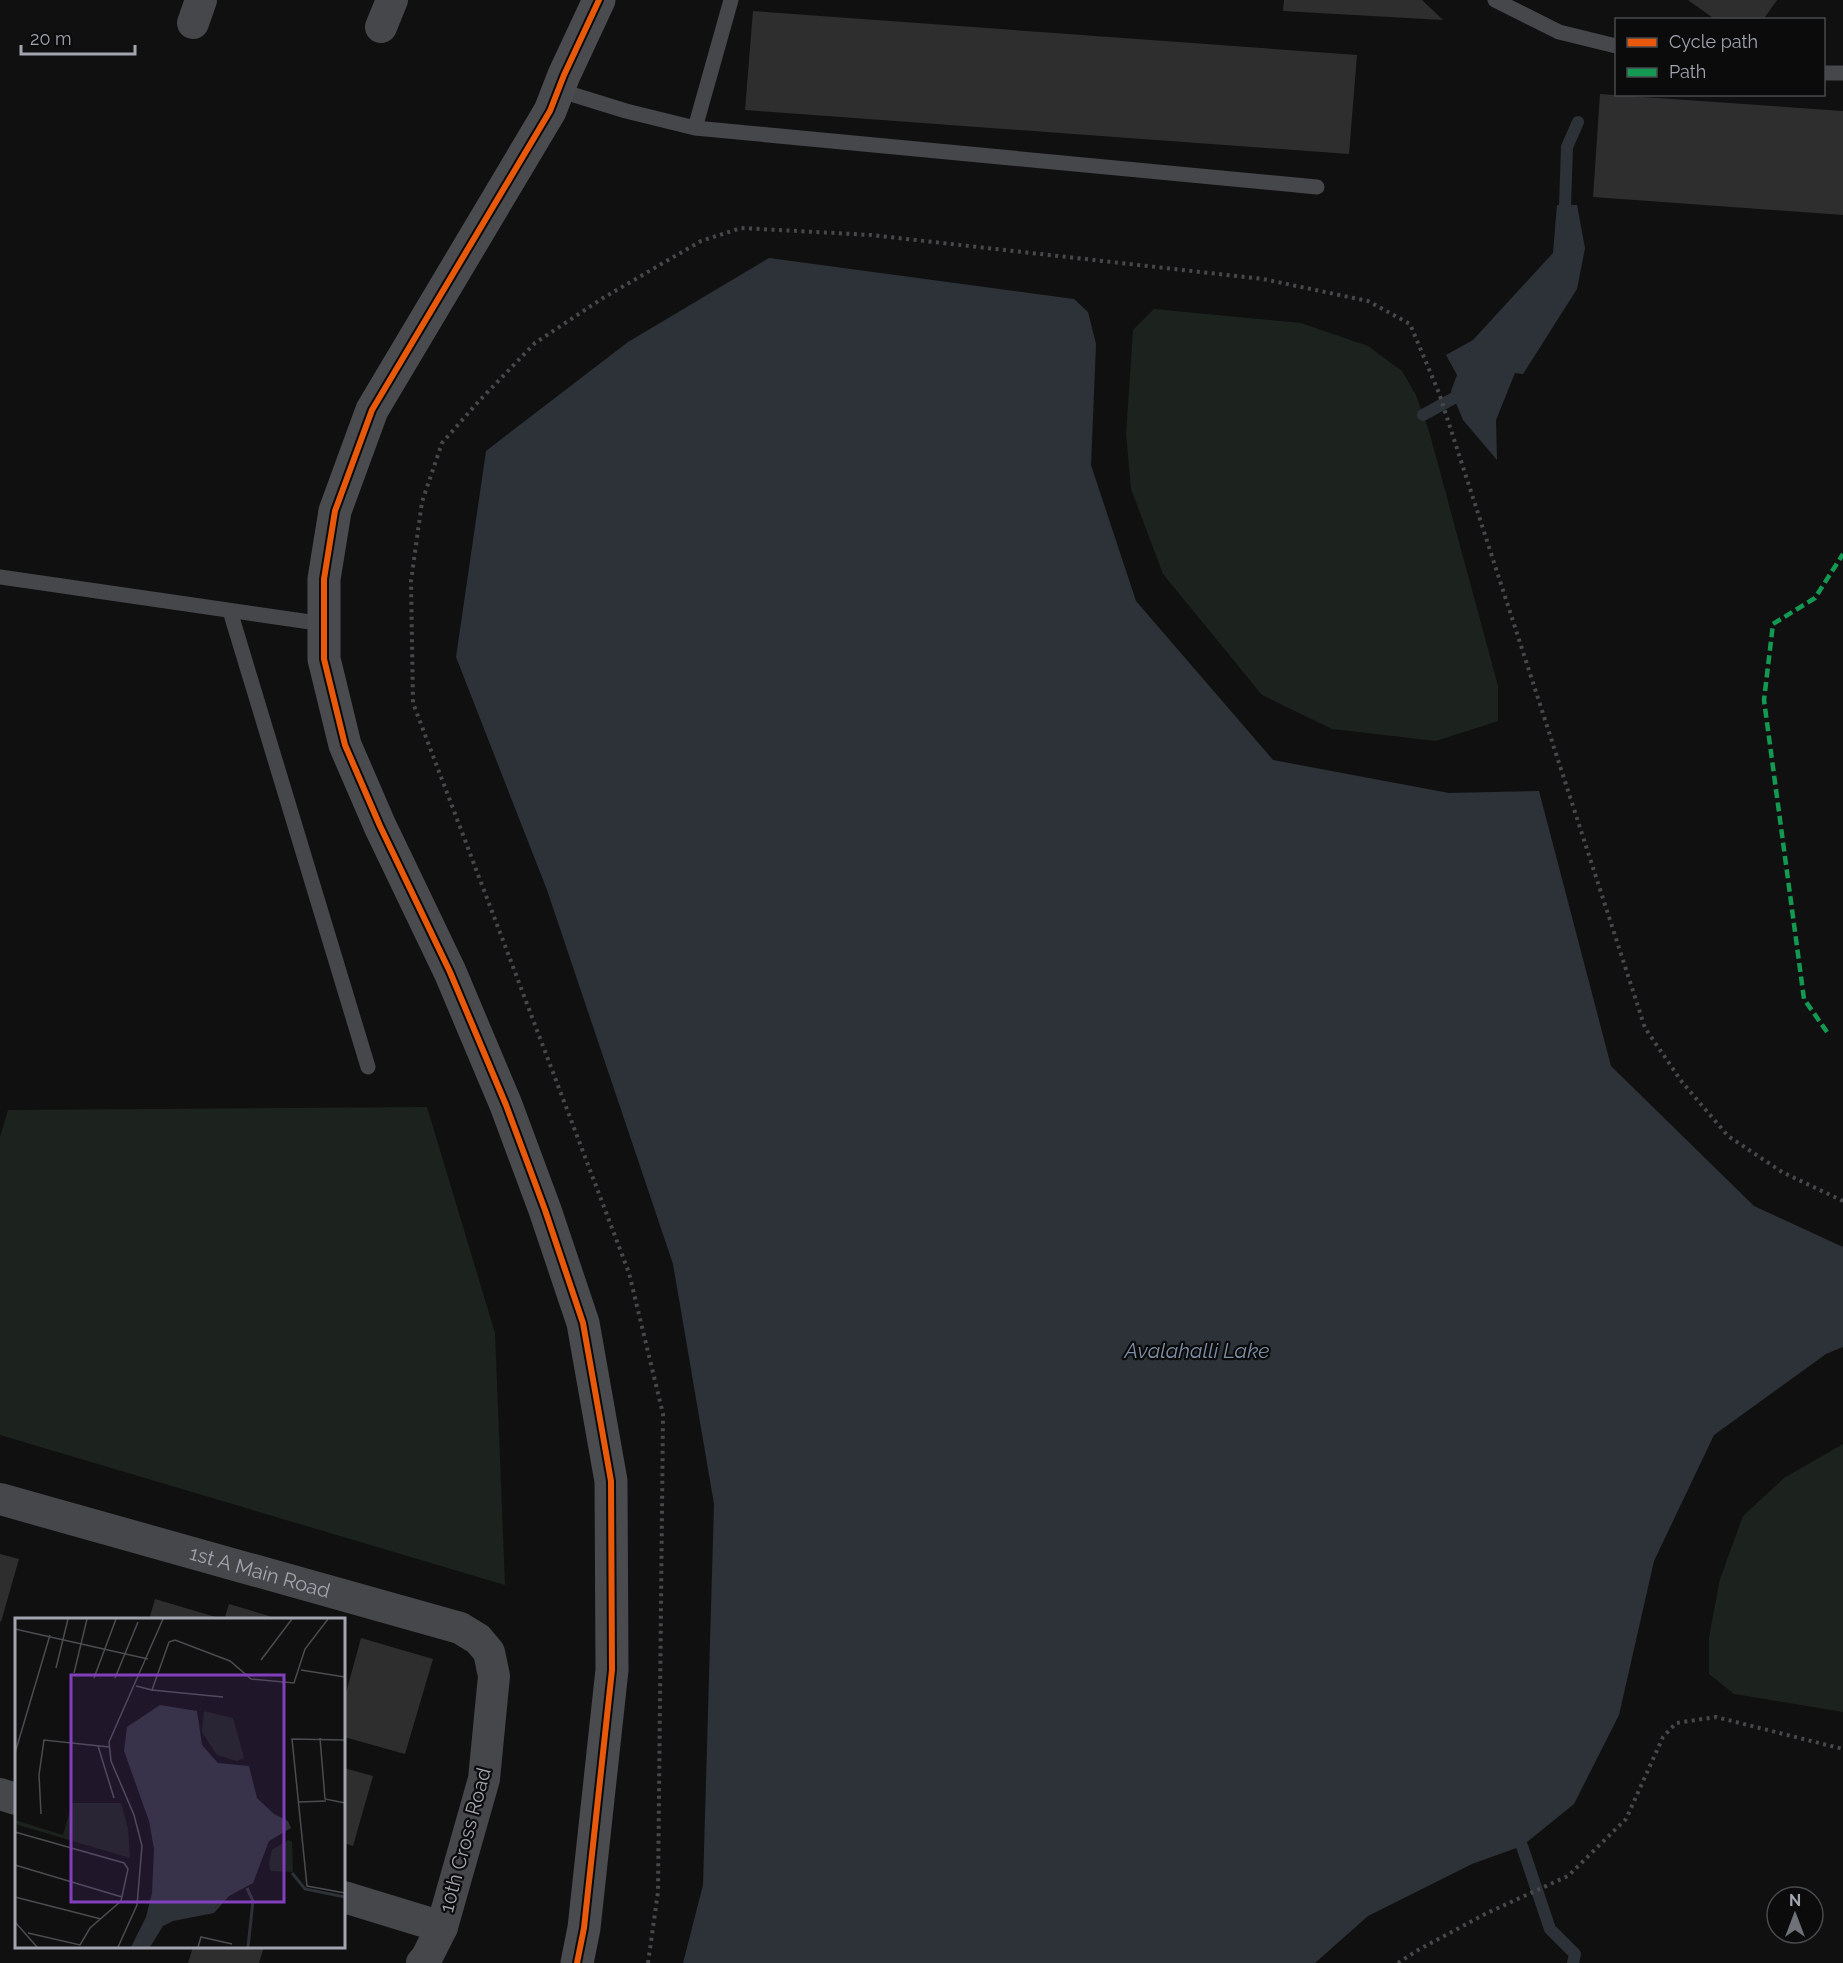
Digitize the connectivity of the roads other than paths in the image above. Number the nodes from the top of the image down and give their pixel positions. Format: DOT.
graph roads {
  1 [pos="599,0"];
  2 [pos="731,0"];
  3 [pos="1495,0"];
  4 [pos="1615,46"];
  5 [pos="1825,73"];
  6 [pos="1843,73"];
  7 [pos="558,90"];
  8 [pos="695,128"];
  9 [pos="1317,187"];
  10 [pos="0,577"];
  11 [pos="230,611"];
  12 [pos="324,624"];
  13 [pos="368,1067"];
  14 [pos="0,1499"];
  15 [pos="494,1676"];
  16 [pos="0,1794"];
  17 [pos="15,1799"];
  18 [pos="345,1897"];
  19 [pos="442,1927"];
  20 [pos="422,1963"];
  21 [pos="578,1963"];
  1 -- 7 [label="street"];
  2 -- 8 [label="lane"];
  3 -- 4 [label="lane"];
  5 -- 6 [label="lane"];
  7 -- 8 [label="lane"];
  7 -- 12 [label="street"];
  8 -- 9 [label="lane"];
  10 -- 11 [label="lane"];
  11 -- 12 [label="lane"];
  11 -- 13 [label="lane"];
  12 -- 21 [label="street"];
  14 -- 15 [label="street, 1st A Main Road"];
  15 -- 19 [label="street, 10th Cross Road"];
  16 -- 17 [label="street"];
  18 -- 19 [label="street"];
  19 -- 20 [label="street, 10th Cross Road"];
}
